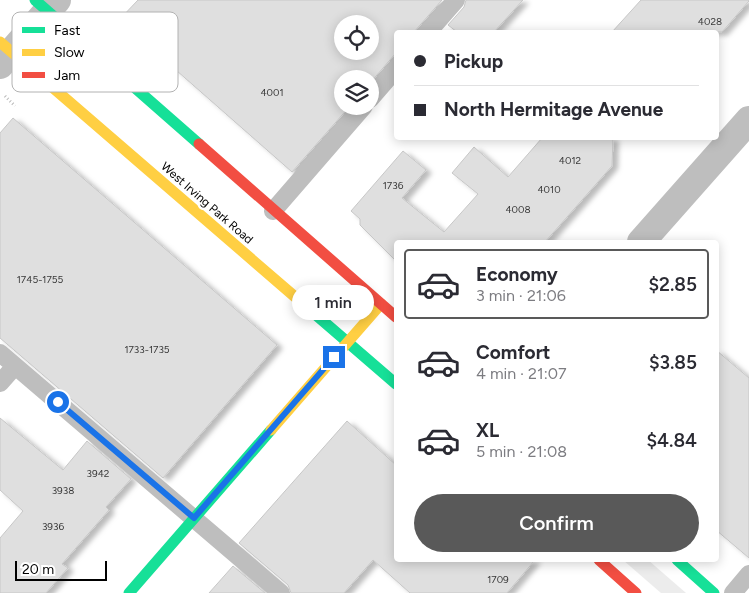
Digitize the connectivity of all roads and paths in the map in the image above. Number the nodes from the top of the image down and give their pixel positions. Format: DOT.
graph roads {
  1 [pos="456,0"];
  2 [pos="430,30"];
  3 [pos="394,71"];
  4 [pos="379,89"];
  5 [pos="50,92"];
  6 [pos="144,92"];
  7 [pos="5,96"];
  8 [pos="15,106"];
  9 [pos="356,115"];
  10 [pos="749,120"];
  11 [pos="274,211"];
  12 [pos="644,240"];
  13 [pos="381,304"];
  14 [pos="394,315"];
  15 [pos="347,342"];
  16 [pos="0,353"];
  17 [pos="15,366"];
  18 [pos="394,382"];
  19 [pos="0,383"];
  20 [pos="194,518"];
  21 [pos="601,562"];
  22 [pos="678,562"];
  23 [pos="749,574"];
  24 [pos="129,593"];
  25 [pos="281,593"];
  26 [pos="636,593"];
  27 [pos="714,593"];
  28 [pos="732,593"];
  1 -- 2 [label="lane"];
  3 -- 4 [label="lane"];
  5 -- 15 [label="main road, West Irving Park Road"];
  6 -- 11 [label="main road"];
  7 -- 8 [label="path"];
  9 -- 11 [label="lane"];
  10 -- 12 [label="street"];
  11 -- 13 [label="main road"];
  13 -- 14 [label="main road"];
  13 -- 15 [label="main road"];
  15 -- 18 [label="main road, West Irving Park Road"];
  15 -- 20 [label="main road"];
  16 -- 17 [label="lane"];
  17 -- 19 [label="lane"];
  17 -- 20 [label="lane"];
  20 -- 24 [label="main road"];
  20 -- 25 [label="lane"];
  21 -- 26 [label="main road"];
  22 -- 27 [label="main road"];
  23 -- 28 [label="lane"];
}
